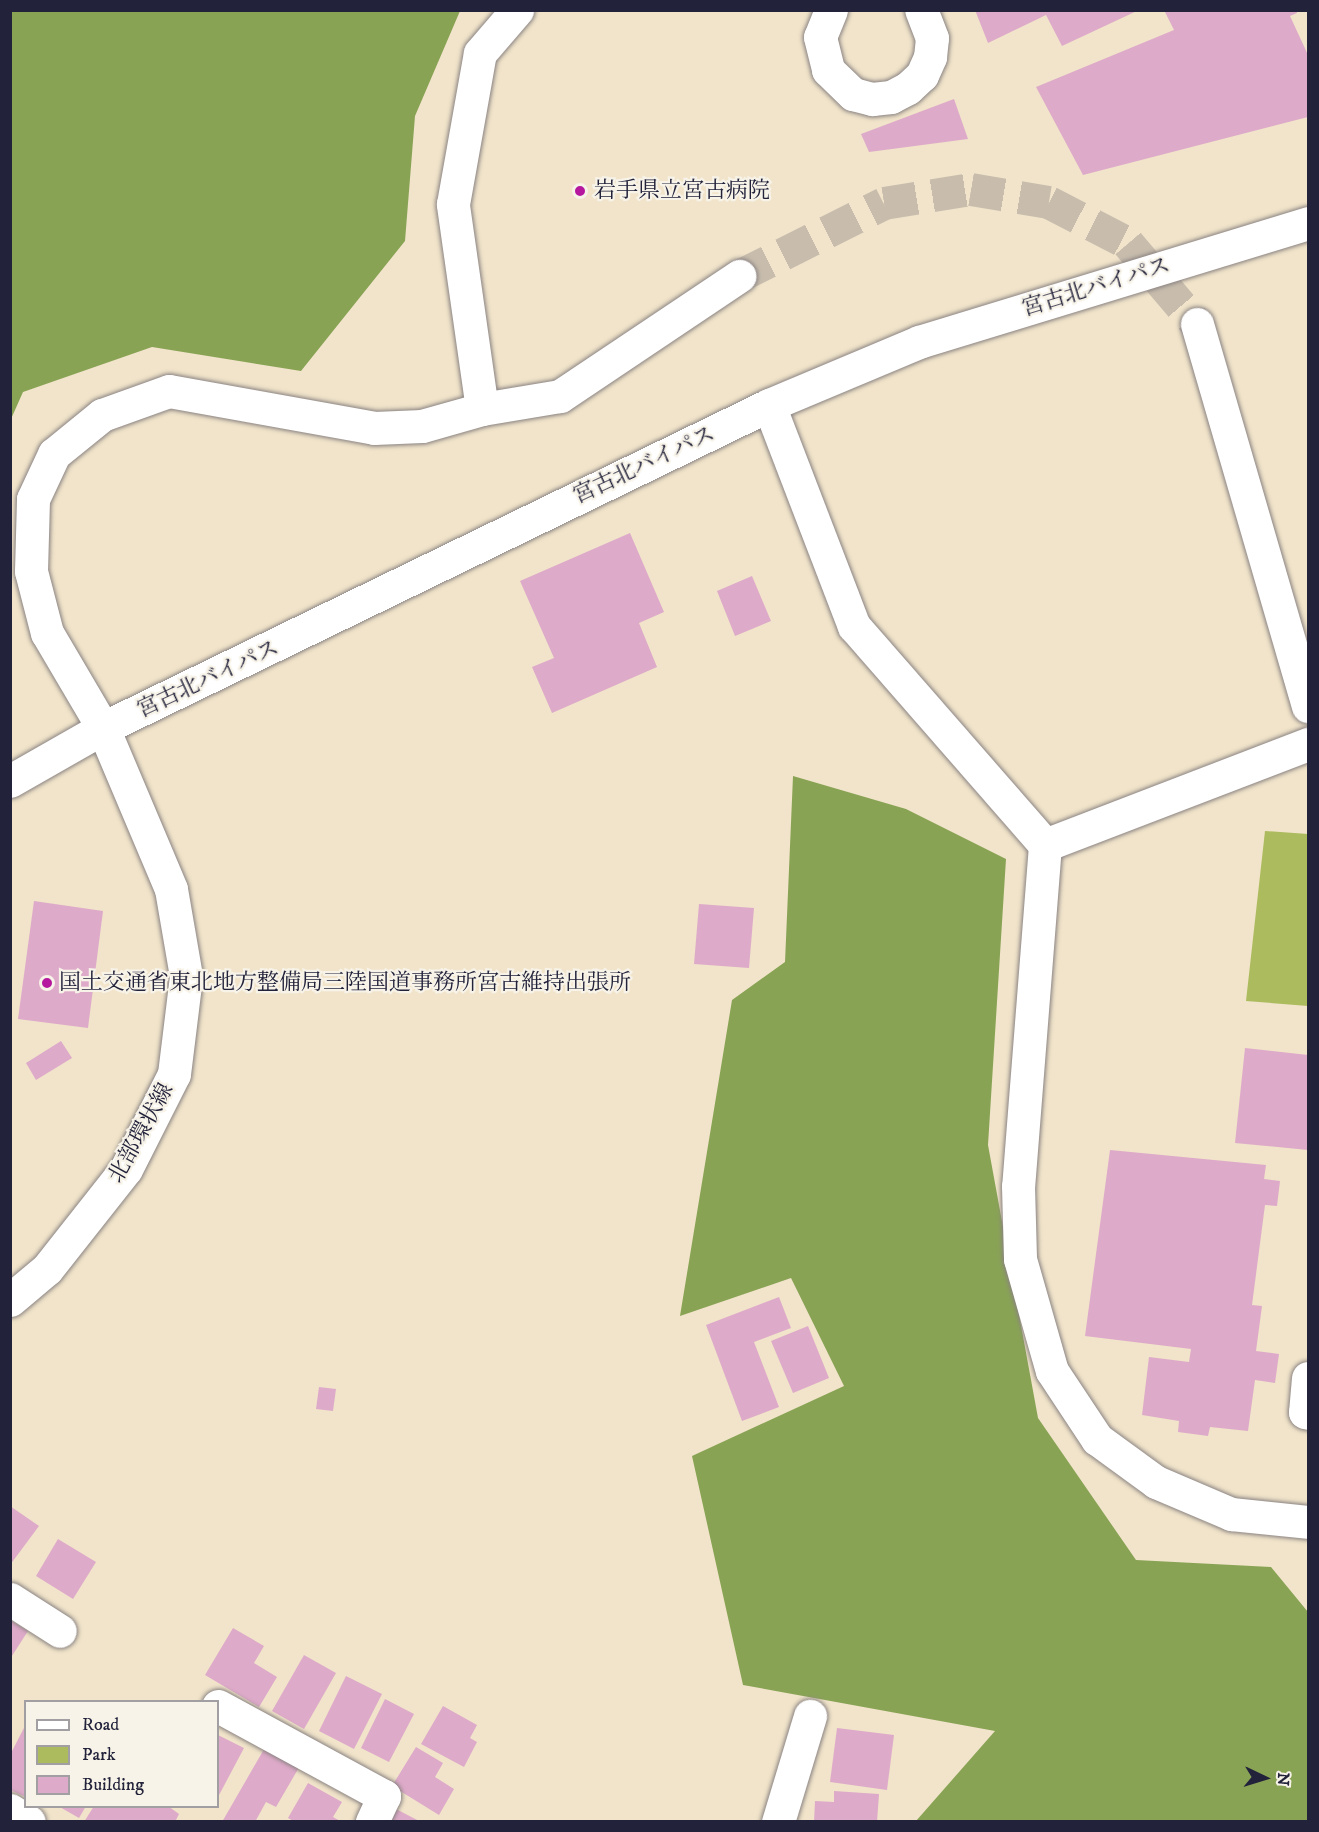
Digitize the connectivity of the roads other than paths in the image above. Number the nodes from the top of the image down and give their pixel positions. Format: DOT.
graph roads {
  1 [pos="518,10"];
  2 [pos="831,10"];
  3 [pos="921,10"];
  4 [pos="1308,223"];
  5 [pos="739,276"];
  6 [pos="1197,324"];
  7 [pos="769,405"];
  8 [pos="482,410"];
  9 [pos="1308,706"];
  10 [pos="103,728"];
  11 [pos="1308,744"];
  12 [pos="10,781"];
  13 [pos="1045,845"];
  14 [pos="10,1300"];
  15 [pos="1308,1378"];
  16 [pos="1308,1413"];
  17 [pos="1308,1522"];
  18 [pos="10,1599"];
  19 [pos="60,1632"];
  20 [pos="219,1707"];
  21 [pos="810,1716"];
  22 [pos="10,1810"];
  23 [pos="29,1821"];
  24 [pos="372,1821"];
  25 [pos="778,1821"];
  1 -- 8 [label="main road"];
  2 -- 3 [label="main road"];
  4 -- 7 [label="main road, 宮古北バイパス"];
  5 -- 8 [label="main road, 北部環状線"];
  6 -- 9 [label="main road"];
  7 -- 10 [label="main road, 宮古北バイパス"];
  7 -- 13 [label="main road"];
  8 -- 10 [label="main road, 北部環状線"];
  10 -- 12 [label="main road, 宮古北バイパス"];
  10 -- 14 [label="main road, 北部環状線"];
  11 -- 13 [label="main road"];
  13 -- 17 [label="main road"];
  15 -- 16 [label="main road"];
  18 -- 19 [label="main road"];
  20 -- 24 [label="main road"];
  21 -- 25 [label="main road"];
  22 -- 23 [label="main road"];
}
